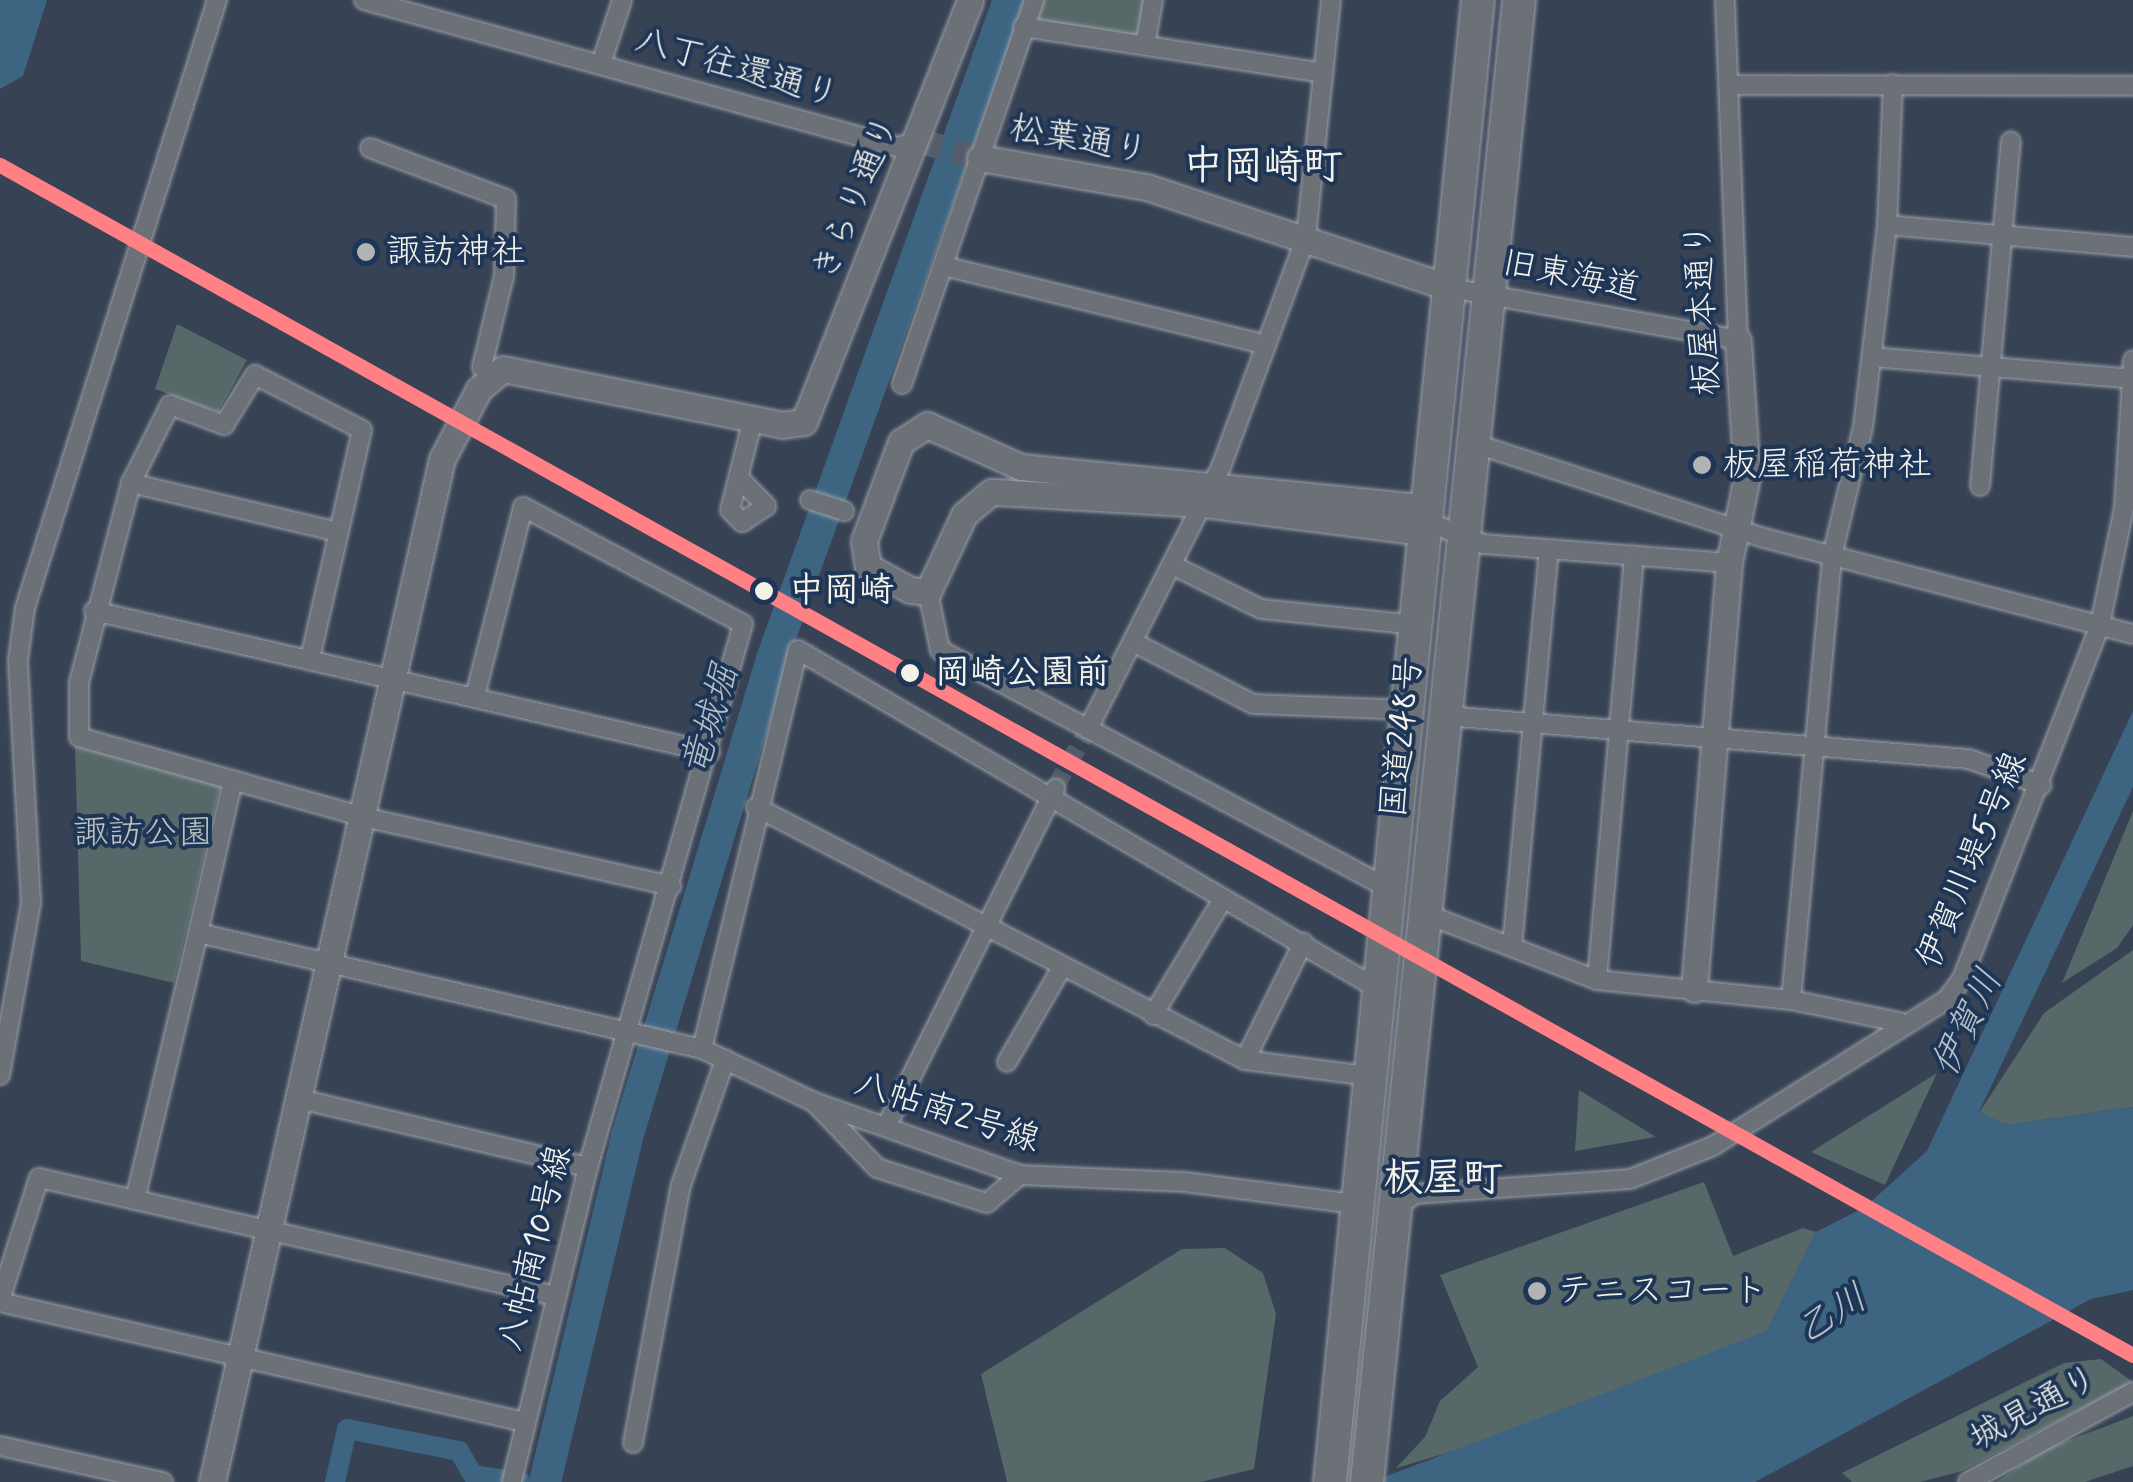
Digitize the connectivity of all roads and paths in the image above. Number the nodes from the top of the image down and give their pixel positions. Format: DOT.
graph roads {
  1 [pos="217,0"];
  2 [pos="622,0"];
  3 [pos="970,0"];
  4 [pos="1034,0"];
  5 [pos="1153,0"];
  6 [pos="1332,0"];
  7 [pos="1478,0"];
  8 [pos="1519,0"];
  9 [pos="1725,0"];
  10 [pos="364,2"];
  11 [pos="1023,27"];
  12 [pos="1144,46"];
  13 [pos="602,64"];
  14 [pos="1323,73"];
  15 [pos="1893,84"];
  16 [pos="1729,85"];
  17 [pos="2133,86"];
  18 [pos="918,140"];
  19 [pos="2012,141"];
  20 [pos="370,148"];
  21 [pos="980,158"];
  22 [pos="1887,225"];
  23 [pos="2004,236"];
  24 [pos="1306,237"];
  25 [pos="2133,247"];
  26 [pos="943,266"];
  27 [pos="1450,288"];
  28 [pos="1487,293"];
  29 [pos="1738,340"];
  30 [pos="1260,342"];
  31 [pos="1872,357"];
  32 [pos="2133,360"];
  33 [pos="1993,366"];
  34 [pos="490,375"];
  35 [pos="2132,378"];
  36 [pos="902,384"];
  37 [pos="753,420"];
  38 [pos="1473,443"];
  39 [pos="742,481"];
  40 [pos="130,483"];
  41 [pos="1980,486"];
  42 [pos="1207,492"];
  43 [pos="810,500"];
  44 [pos="844,512"];
  45 [pos="1426,521"];
  46 [pos="1740,529"];
  47 [pos="338,532"];
  48 [pos="1462,539"];
  49 [pos="1549,550"];
  50 [pos="1634,556"];
  51 [pos="1832,556"];
  52 [pos="1730,564"];
  53 [pos="1172,565"];
  54 [pos="928,592"];
  55 [pos="94,612"];
  56 [pos="1416,625"];
  57 [pos="2100,625"];
  58 [pos="2133,634"];
  59 [pos="1133,642"];
  60 [pos="310,658"];
  61 [pos="394,679"];
  62 [pos="475,696"];
  63 [pos="1409,710"];
  64 [pos="1446,716"];
  65 [pos="1533,724"];
  66 [pos="1090,728"];
  67 [pos="1618,731"];
  68 [pos="1715,739"];
  69 [pos="1812,747"];
  70 [pos="710,752"];
  71 [pos="233,780"];
  72 [pos="2041,785"];
  73 [pos="1052,792"];
  74 [pos="756,807"];
  75 [pos="363,817"];
  76 [pos="670,886"];
  77 [pos="1388,888"];
  78 [pos="1222,899"];
  79 [pos="1423,913"];
  80 [pos="985,926"];
  81 [pos="198,933"];
  82 [pos="1302,943"];
  83 [pos="1512,947"];
  84 [pos="331,965"];
  85 [pos="1062,967"];
  86 [pos="1596,980"];
  87 [pos="1694,989"];
  88 [pos="1380,990"];
  89 [pos="1791,1000"];
  90 [pos="1153,1015"];
  91 [pos="1899,1022"];
  92 [pos="636,1034"];
  93 [pos="695,1048"];
  94 [pos="725,1060"];
  95 [pos="1245,1060"];
  96 [pos="1006,1062"];
  97 [pos="0,1075"];
  98 [pos="1368,1076"];
  99 [pos="300,1099"];
  100 [pos="814,1102"];
  101 [pos="887,1125"];
  102 [pos="588,1167"];
  103 [pos="1020,1175"];
  104 [pos="136,1200"];
  105 [pos="1361,1206"];
  106 [pos="1395,1208"];
  107 [pos="269,1231"];
  108 [pos="556,1296"];
  109 [pos="0,1301"];
  110 [pos="239,1360"];
  111 [pos="2133,1392"];
  112 [pos="524,1422"];
  113 [pos="633,1443"];
  114 [pos="0,1446"];
  115 [pos="163,1482"];
  116 [pos="212,1482"];
  117 [pos="512,1482"];
  118 [pos="1330,1482"];
  119 [pos="1368,1482"];
  120 [pos="1968,1482"];
  1 -- 97 [label="street"];
  2 -- 13 [label="street"];
  3 -- 18 [label="street, きらり通り"];
  4 -- 11 [label="street"];
  5 -- 12 [label="street"];
  6 -- 14 [label="street"];
  7 -- 27 [label="highway, 国道248号"];
  8 -- 28 [label="highway, 国道248号"];
  9 -- 16 [label="street"];
  10 -- 13 [label="street, 八丁往還通り"];
  11 -- 12 [label="street"];
  11 -- 21 [label="street"];
  12 -- 14 [label="street"];
  13 -- 18 [label="street, 八丁往還通り"];
  14 -- 24 [label="street"];
  15 -- 16 [label="street"];
  15 -- 17 [label="street"];
  15 -- 22 [label="street"];
  16 -- 29 [label="street, 板屋本通り"];
  18 -- 37 [label="street, きらり通り"];
  19 -- 23 [label="street"];
  20 -- 34 [label="street"];
  21 -- 24 [label="street, 松葉通り"];
  21 -- 26 [label="street"];
  22 -- 23 [label="street"];
  22 -- 31 [label="street"];
  23 -- 25 [label="street"];
  23 -- 33 [label="street"];
  24 -- 27 [label="street, 松葉通り"];
  24 -- 30 [label="street"];
  26 -- 30 [label="street"];
  26 -- 36 [label="street"];
  27 -- 28 [label="street, 旧東海道"];
  27 -- 45 [label="highway, 国道248号"];
  28 -- 29 [label="street, 旧東海道"];
  28 -- 38 [label="highway, 国道248号"];
  29 -- 46 [label="street, 板屋本通り"];
  30 -- 42 [label="street"];
  31 -- 33 [label="street"];
  31 -- 51 [label="street"];
  32 -- 35 [label="street, 伊賀川堤5号線"];
  33 -- 35 [label="street"];
  33 -- 41 [label="street"];
  34 -- 37 [label="street"];
  34 -- 61 [label="street"];
  35 -- 57 [label="street, 伊賀川堤5号線"];
  37 -- 39 [label="street"];
  38 -- 46 [label="street"];
  38 -- 48 [label="highway, 国道248号"];
  40 -- 47 [label="street"];
  40 -- 47 [label="street"];
  40 -- 55 [label="street"];
  42 -- 45 [label="street"];
  42 -- 53 [label="street"];
  42 -- 54 [label="street"];
  42 -- 54 [label="street"];
  43 -- 44 [label="street"];
  45 -- 48 [label="street"];
  45 -- 56 [label="highway, 国道248号"];
  46 -- 51 [label="street"];
  46 -- 52 [label="street, 板屋本通り"];
  47 -- 60 [label="street"];
  48 -- 49 [label="street"];
  48 -- 64 [label="highway, 国道248号"];
  49 -- 50 [label="street"];
  49 -- 65 [label="street"];
  50 -- 52 [label="street"];
  50 -- 67 [label="street"];
  51 -- 57 [label="street"];
  51 -- 69 [label="street"];
  52 -- 68 [label="street"];
  53 -- 56 [label="street"];
  53 -- 59 [label="street"];
  54 -- 66 [label="street"];
  55 -- 60 [label="street"];
  55 -- 71 [label="street"];
  56 -- 63 [label="highway, 国道248号"];
  57 -- 58 [label="street"];
  57 -- 72 [label="street, 伊賀川堤5号線"];
  59 -- 63 [label="street"];
  59 -- 66 [label="street"];
  60 -- 61 [label="street"];
  61 -- 62 [label="street"];
  61 -- 75 [label="street"];
  62 -- 70 [label="street"];
  62 -- 70 [label="street"];
  63 -- 77 [label="highway, 国道248号"];
  64 -- 65 [label="street"];
  64 -- 79 [label="highway, 国道248号"];
  65 -- 67 [label="street"];
  65 -- 83 [label="street"];
  66 -- 77 [label="street"];
  67 -- 68 [label="street"];
  67 -- 86 [label="street"];
  68 -- 69 [label="street"];
  68 -- 87 [label="street"];
  69 -- 72 [label="street"];
  69 -- 89 [label="street"];
  70 -- 76 [label="street"];
  71 -- 75 [label="street"];
  71 -- 81 [label="street"];
  72 -- 91 [label="street, 伊賀川堤5号線"];
  73 -- 74 [label="street"];
  73 -- 78 [label="street"];
  73 -- 80 [label="street"];
  74 -- 80 [label="street"];
  74 -- 93 [label="street"];
  75 -- 76 [label="street"];
  75 -- 84 [label="street"];
  76 -- 92 [label="street, 八帖南10号線"];
  77 -- 88 [label="highway, 国道248号"];
  78 -- 82 [label="street"];
  78 -- 90 [label="street"];
  79 -- 83 [label="street"];
  79 -- 106 [label="highway, 国道248号"];
  80 -- 85 [label="street"];
  80 -- 101 [label="street"];
  81 -- 84 [label="street, 八帖南2号線"];
  81 -- 104 [label="street"];
  82 -- 88 [label="street"];
  82 -- 95 [label="street"];
  83 -- 86 [label="street"];
  84 -- 92 [label="street, 八帖南2号線"];
  84 -- 99 [label="street"];
  85 -- 90 [label="street"];
  85 -- 96 [label="street"];
  86 -- 87 [label="street"];
  87 -- 89 [label="street"];
  88 -- 98 [label="highway, 国道248号"];
  89 -- 91 [label="street"];
  90 -- 95 [label="street"];
  91 -- 106 [label="street, 伊賀川堤5号線"];
  92 -- 93 [label="street, 八帖南2号線"];
  92 -- 102 [label="street, 八帖南10号線"];
  93 -- 94 [label="street, 八帖南2号線"];
  94 -- 100 [label="street, 八帖南2号線"];
  94 -- 113 [label="street"];
  95 -- 98 [label="street"];
  98 -- 105 [label="highway, 国道248号"];
  99 -- 102 [label="street"];
  99 -- 107 [label="street"];
  100 -- 101 [label="street, 八帖南2号線"];
  100 -- 103 [label="street"];
  101 -- 103 [label="street, 八帖南2号線"];
  102 -- 108 [label="street, 八帖南10号線"];
  103 -- 105 [label="street, 八帖南2号線"];
  104 -- 107 [label="street"];
  104 -- 109 [label="street"];
  105 -- 118 [label="highway, 国道248号"];
  106 -- 119 [label="highway, 国道248号"];
  107 -- 108 [label="street"];
  107 -- 110 [label="street"];
  108 -- 112 [label="street, 八帖南10号線"];
  109 -- 110 [label="street"];
  110 -- 112 [label="street"];
  110 -- 116 [label="street"];
  111 -- 120 [label="street, 城見通り"];
  112 -- 117 [label="street, 八帖南10号線"];
  114 -- 115 [label="street"];
}
